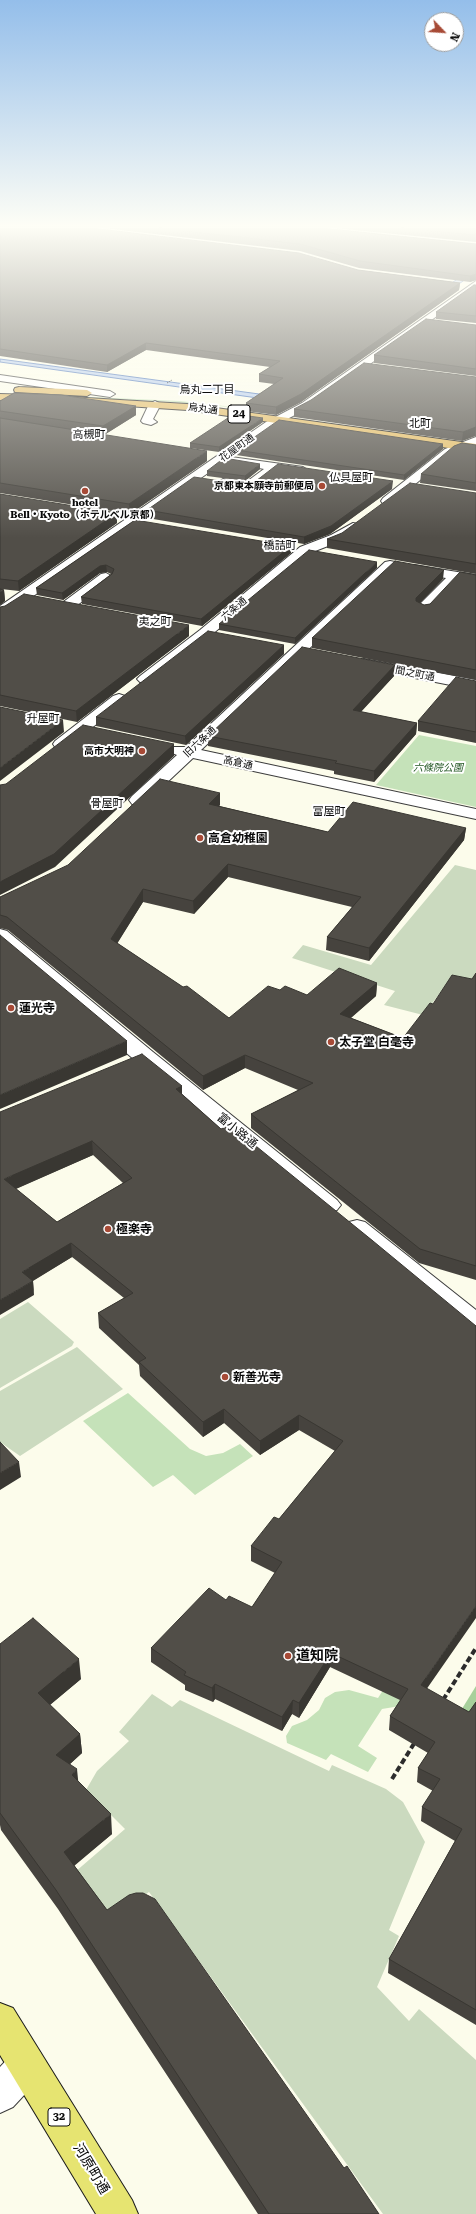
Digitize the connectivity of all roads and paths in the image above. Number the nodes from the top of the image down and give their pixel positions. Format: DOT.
graph roads {
  1 [pos="410,331"];
  2 [pos="361,366"];
  3 [pos="379,369"];
  4 [pos="0,378"];
  5 [pos="172,380"];
  6 [pos="169,381"];
  7 [pos="0,389"];
  8 [pos="110,394"];
  9 [pos="0,397"];
  10 [pos="154,404"];
  11 [pos="168,405"];
  12 [pos="295,411"];
  13 [pos="279,419"];
  14 [pos="476,437"];
  15 [pos="476,440"];
  16 [pos="461,446"];
  17 [pos="476,448"];
  18 [pos="207,456"];
  19 [pos="223,458"];
  20 [pos="275,466"];
  21 [pos="317,473"];
  22 [pos="193,479"];
  23 [pos="385,484"];
  24 [pos="406,487"];
  25 [pos="424,490"];
  26 [pos="375,510"];
  27 [pos="117,518"];
  28 [pos="132,520"];
  29 [pos="363,520"];
  30 [pos="148,523"];
  31 [pos="286,546"];
  32 [pos="305,550"];
  33 [pos="333,555"];
  34 [pos="456,576"];
  35 [pos="106,577"];
  36 [pos="476,579"];
  37 [pos="0,594"];
  38 [pos="22,598"];
  39 [pos="66,606"];
  40 [pos="423,609"];
  41 [pos="82,610"];
  42 [pos="0,613"];
  43 [pos="182,629"];
  44 [pos="204,633"];
  45 [pos="223,637"];
  46 [pos="351,662"];
  47 [pos="476,685"];
  48 [pos="60,726"];
  49 [pos="79,730"];
  50 [pos="101,735"];
  51 [pos="160,747"];
  52 [pos="189,753"];
  53 [pos="49,754"];
  54 [pos="125,812"];
  55 [pos="476,814"];
  56 [pos="0,935"];
  57 [pos="145,1056"];
  58 [pos="124,1066"];
  59 [pos="476,1324"];
  60 [pos="476,1648"];
  61 [pos="438,1707"];
  62 [pos="417,1740"];
  63 [pos="392,1779"];
  64 [pos="0,2021"];
  65 [pos="27,2065"];
  66 [pos="0,2094"];
  67 [pos="118,2214"];
  1 -- 2 [label="street, 花屋町通"];
  2 -- 3 [label="street"];
  2 -- 12 [label="street, 花屋町通"];
  4 -- 8 [label="street"];
  5 -- 6 [label="path"];
  7 -- 8 [label="highway, 烏丸通 / 24"];
  8 -- 12 [label="highway, 烏丸通 / 24"];
  9 -- 10 [label="highway, 烏丸通 / 24"];
  10 -- 11 [label="highway, 烏丸通 / 24"];
  10 -- 11 [label="street"];
  11 -- 13 [label="highway, 烏丸通 / 24"];
  12 -- 13 [label="street, 花屋町通"];
  12 -- 14 [label="highway, 烏丸通 / 24"];
  13 -- 16 [label="highway, 烏丸通 / 24"];
  13 -- 19 [label="street, 花屋町通"];
  15 -- 16 [label="street"];
  16 -- 17 [label="highway, 烏丸通 / 24"];
  16 -- 24 [label="street"];
  18 -- 19 [label="street"];
  19 -- 20 [label="street"];
  19 -- 22 [label="street, 花屋町通"];
  20 -- 21 [label="street"];
  20 -- 22 [label="street"];
  22 -- 28 [label="street, 花屋町通"];
  23 -- 24 [label="street"];
  24 -- 25 [label="street"];
  24 -- 26 [label="street"];
  27 -- 28 [label="street"];
  28 -- 30 [label="street"];
  28 -- 38 [label="street, 花屋町通"];
  29 -- 32 [label="street, 六条通"];
  31 -- 32 [label="street"];
  32 -- 33 [label="street"];
  32 -- 44 [label="street, 六条通"];
  34 -- 36 [label="street"];
  34 -- 40 [label="street"];
  34 -- 52 [label="street, 旧六条通"];
  35 -- 39 [label="street"];
  37 -- 38 [label="street"];
  38 -- 39 [label="street"];
  38 -- 42 [label="street, 花屋町通"];
  39 -- 41 [label="street"];
  43 -- 44 [label="street"];
  44 -- 45 [label="street"];
  44 -- 49 [label="street, 六条通"];
  46 -- 47 [label="street, 間之町通"];
  48 -- 49 [label="street"];
  49 -- 50 [label="street"];
  49 -- 53 [label="street, 六条通"];
  51 -- 52 [label="street, 高倉通"];
  52 -- 54 [label="street, 旧六条通"];
  52 -- 55 [label="street, 高倉通"];
  56 -- 57 [label="street, 富小路通"];
  57 -- 58 [label="street"];
  57 -- 59 [label="street, 富小路通"];
  60 -- 61 [label="path"];
  62 -- 63 [label="path"];
  64 -- 65 [label="main road, 河原町通 / 32"];
  65 -- 66 [label="street"];
  65 -- 67 [label="main road, 河原町通 / 32"];
}
